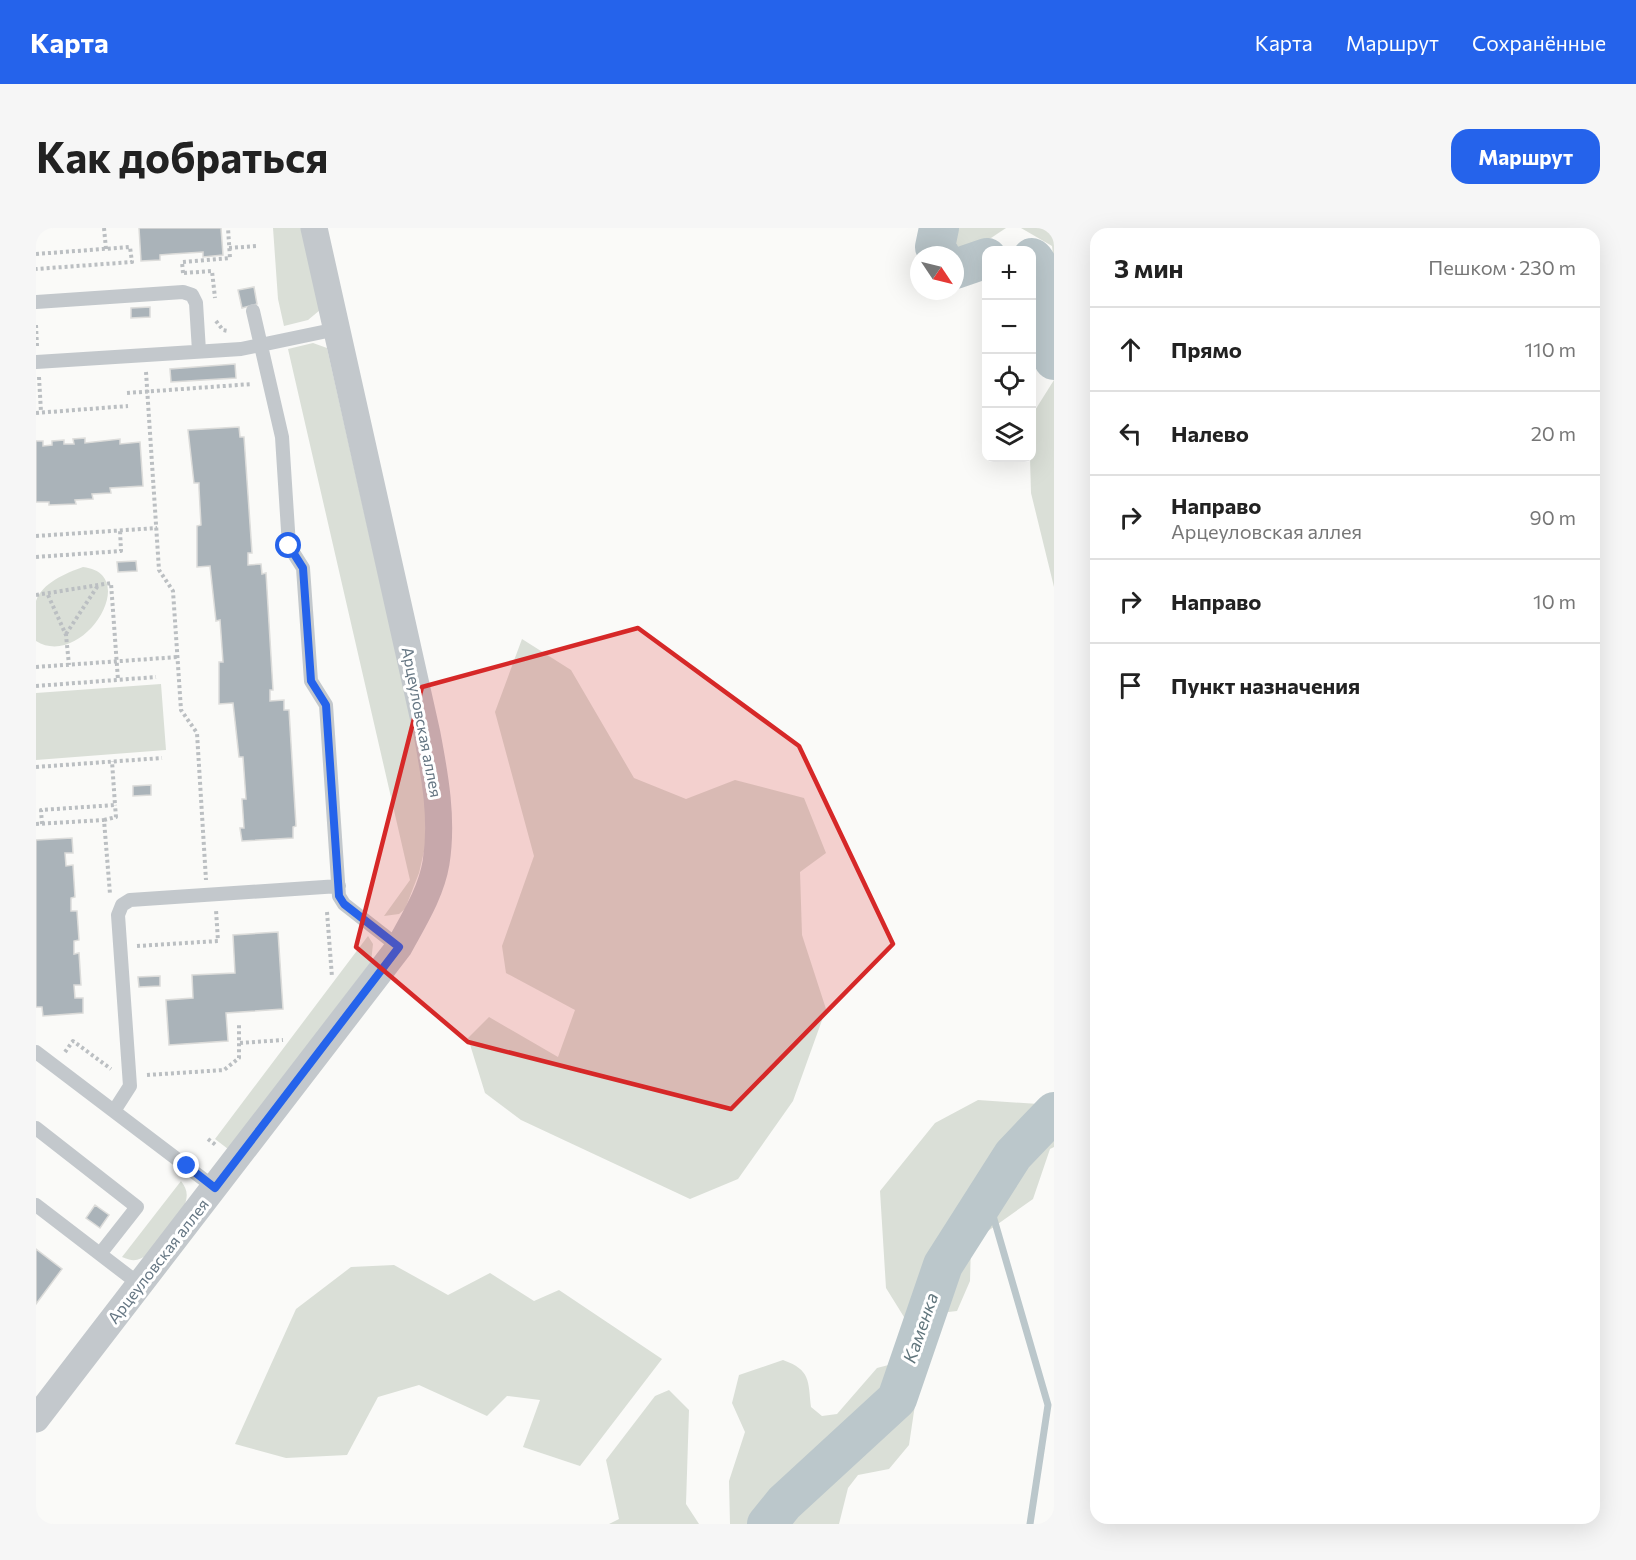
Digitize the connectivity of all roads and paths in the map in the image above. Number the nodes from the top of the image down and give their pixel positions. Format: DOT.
graph roads {
  1 [pos="104,228"];
  2 [pos="228,228"];
  3 [pos="314,228"];
  4 [pos="257,246"];
  5 [pos="229,248"];
  6 [pos="106,249"];
  7 [pos="36,254"];
  8 [pos="36,269"];
  9 [pos="183,273"];
  10 [pos="36,302"];
  11 [pos="253,311"];
  12 [pos="337,329"];
  13 [pos="261,346"];
  14 [pos="199,351"];
  15 [pos="146,355"];
  16 [pos="36,362"];
  17 [pos="269,382"];
  18 [pos="252,384"];
  19 [pos="148,391"];
  20 [pos="127,393"];
  21 [pos="255,394"];
  22 [pos="128,406"];
  23 [pos="36,413"];
  24 [pos="157,528"];
  25 [pos="120,530"];
  26 [pos="36,536"];
  27 [pos="36,557"];
  28 [pos="99,584"];
  29 [pos="48,595"];
  30 [pos="36,596"];
  31 [pos="66,635"];
  32 [pos="178,657"];
  33 [pos="117,661"];
  34 [pos="69,665"];
  35 [pos="36,667"];
  36 [pos="156,677"];
  37 [pos="118,680"];
  38 [pos="36,686"];
  39 [pos="162,758"];
  40 [pos="112,761"];
  41 [pos="36,767"];
  42 [pos="115,805"];
  43 [pos="104,820"];
  44 [pos="36,824"];
  45 [pos="42,824"];
  46 [pos="332,887"];
  47 [pos="211,895"];
  48 [pos="122,905"];
  49 [pos="120,947"];
  50 [pos="399,947"];
  51 [pos="332,977"];
  52 [pos="283,1040"];
  53 [pos="240,1043"];
  54 [pos="36,1052"];
  55 [pos="114,1111"];
  56 [pos="36,1128"];
  57 [pos="215,1188"];
  58 [pos="36,1205"];
  59 [pos="100,1254"];
  60 [pos="140,1284"];
  61 [pos="36,1419"];
  1 -- 6 [label="path"];
  2 -- 5 [label="path"];
  3 -- 12 [label="street, Арцеуловская аллея"];
  4 -- 5 [label="path"];
  5 -- 9 [label="path"];
  6 -- 7 [label="path"];
  6 -- 8 [label="path"];
  10 -- 14 [label="lane"];
  11 -- 13 [label="lane"];
  12 -- 13 [label="lane"];
  12 -- 50 [label="street, Арцеуловская аллея"];
  13 -- 14 [label="lane"];
  13 -- 17 [label="lane"];
  14 -- 15 [label="lane"];
  15 -- 16 [label="lane"];
  15 -- 19 [label="path"];
  17 -- 18 [label="path"];
  17 -- 46 [label="lane"];
  18 -- 19 [label="path"];
  18 -- 21 [label="path"];
  19 -- 20 [label="path"];
  19 -- 24 [label="path"];
  22 -- 23 [label="path"];
  24 -- 25 [label="path"];
  24 -- 32 [label="path"];
  25 -- 26 [label="path"];
  25 -- 27 [label="path"];
  28 -- 29 [label="path"];
  28 -- 31 [label="path"];
  28 -- 33 [label="path"];
  29 -- 30 [label="path"];
  29 -- 31 [label="path"];
  31 -- 34 [label="path"];
  32 -- 33 [label="path"];
  32 -- 47 [label="path"];
  33 -- 34 [label="path"];
  33 -- 37 [label="path"];
  34 -- 35 [label="path"];
  36 -- 37 [label="path"];
  37 -- 38 [label="path"];
  39 -- 40 [label="path"];
  40 -- 41 [label="path"];
  40 -- 42 [label="path"];
  42 -- 43 [label="path"];
  42 -- 45 [label="path"];
  43 -- 45 [label="path"];
  43 -- 48 [label="path"];
  44 -- 45 [label="path"];
  46 -- 47 [label="lane"];
  46 -- 50 [label="lane"];
  46 -- 51 [label="path"];
  47 -- 48 [label="lane"];
  47 -- 49 [label="path"];
  48 -- 49 [label="lane"];
  49 -- 55 [label="lane"];
  50 -- 57 [label="street, Арцеуловская аллея"];
  52 -- 53 [label="path"];
  54 -- 55 [label="lane"];
  55 -- 57 [label="lane"];
  56 -- 59 [label="lane"];
  57 -- 60 [label="street, Арцеуловская аллея"];
  58 -- 59 [label="lane"];
  59 -- 60 [label="lane"];
  60 -- 61 [label="street, Арцеуловская аллея"];
}
